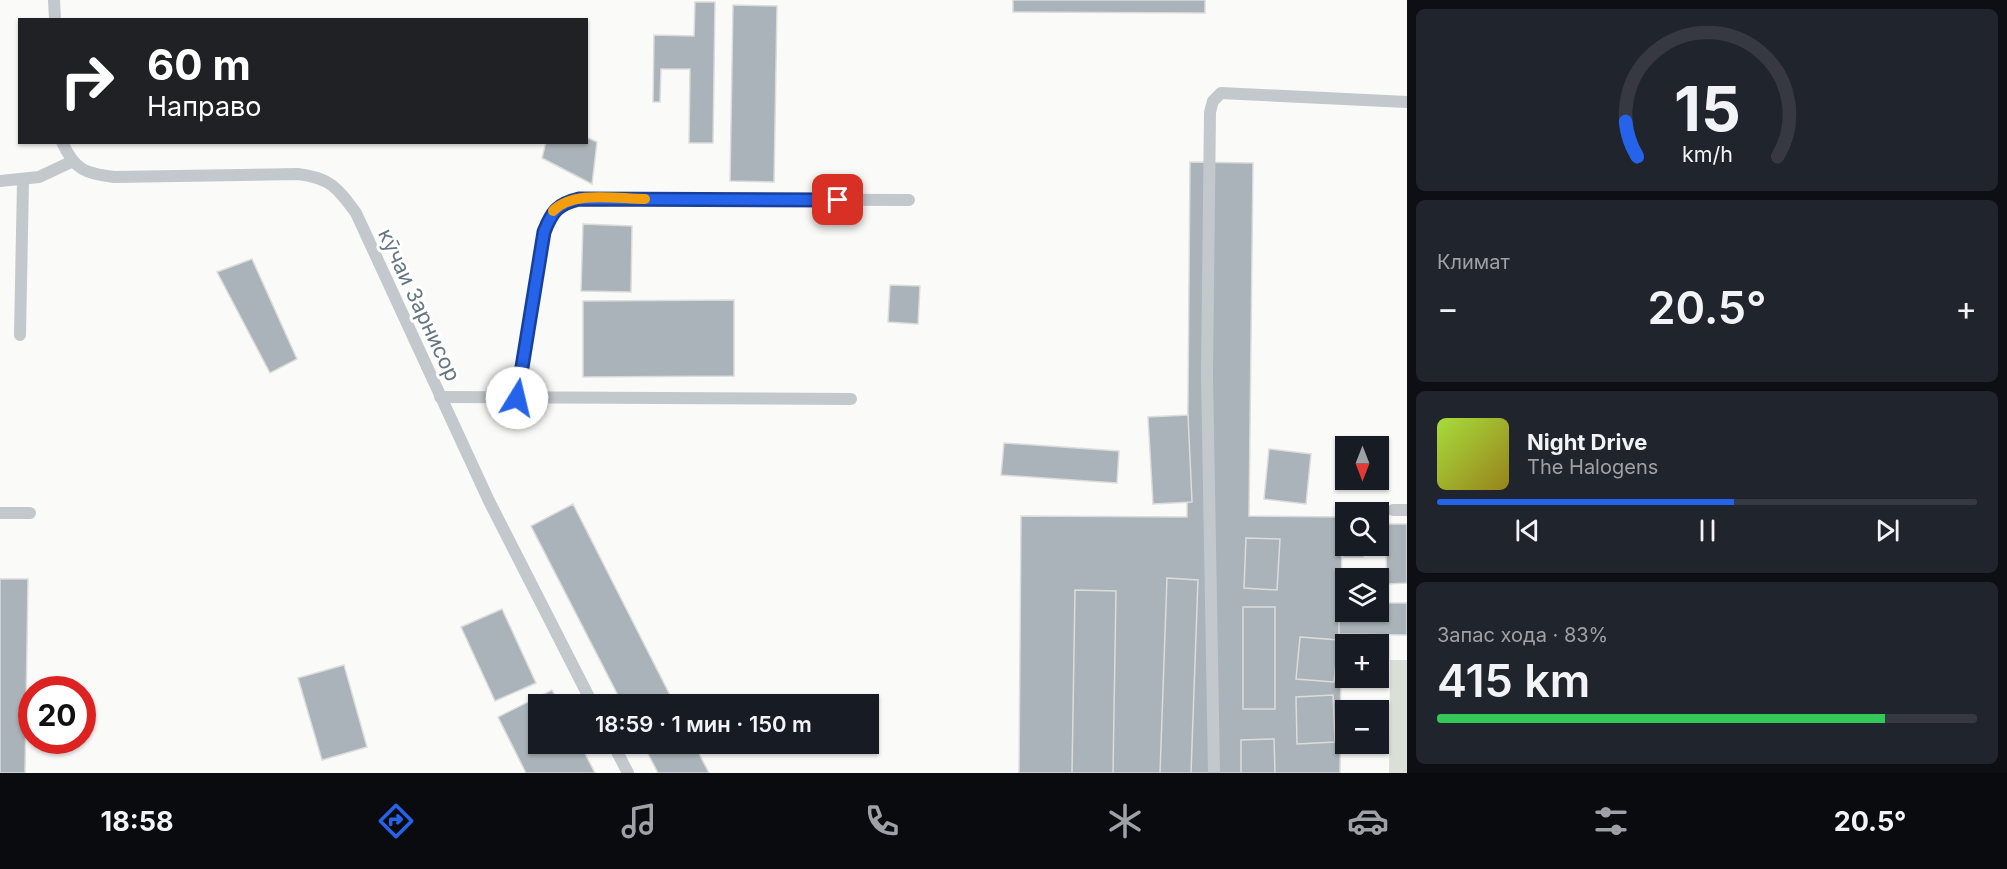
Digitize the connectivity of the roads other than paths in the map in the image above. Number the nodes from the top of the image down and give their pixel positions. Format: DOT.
graph roads {
  1 [pos="54,0"];
  2 [pos="55,18"];
  3 [pos="1407,102"];
  4 [pos="63,144"];
  5 [pos="71,162"];
  6 [pos="0,181"];
  7 [pos="23,181"];
  8 [pos="909,200"];
  9 [pos="20,336"];
  10 [pos="440,397"];
  11 [pos="517,398"];
  12 [pos="851,399"];
  13 [pos="1393,510"];
  14 [pos="1407,510"];
  15 [pos="0,513"];
  16 [pos="30,513"];
  17 [pos="587,694"];
  18 [pos="618,754"];
  19 [pos="628,773"];
  20 [pos="1214,773"];
  1 -- 2 [label="lane"];
  3 -- 20 [label="lane"];
  4 -- 5 [label="lane"];
  5 -- 7 [label="lane"];
  5 -- 10 [label="lane, кӯчаи Зарнисор"];
  6 -- 7 [label="lane"];
  7 -- 9 [label="lane"];
  8 -- 11 [label="lane"];
  10 -- 11 [label="lane"];
  10 -- 17 [label="lane, кӯчаи Зарнисор"];
  11 -- 12 [label="lane"];
  13 -- 14 [label="lane"];
  15 -- 16 [label="lane"];
  18 -- 19 [label="lane"];
}
